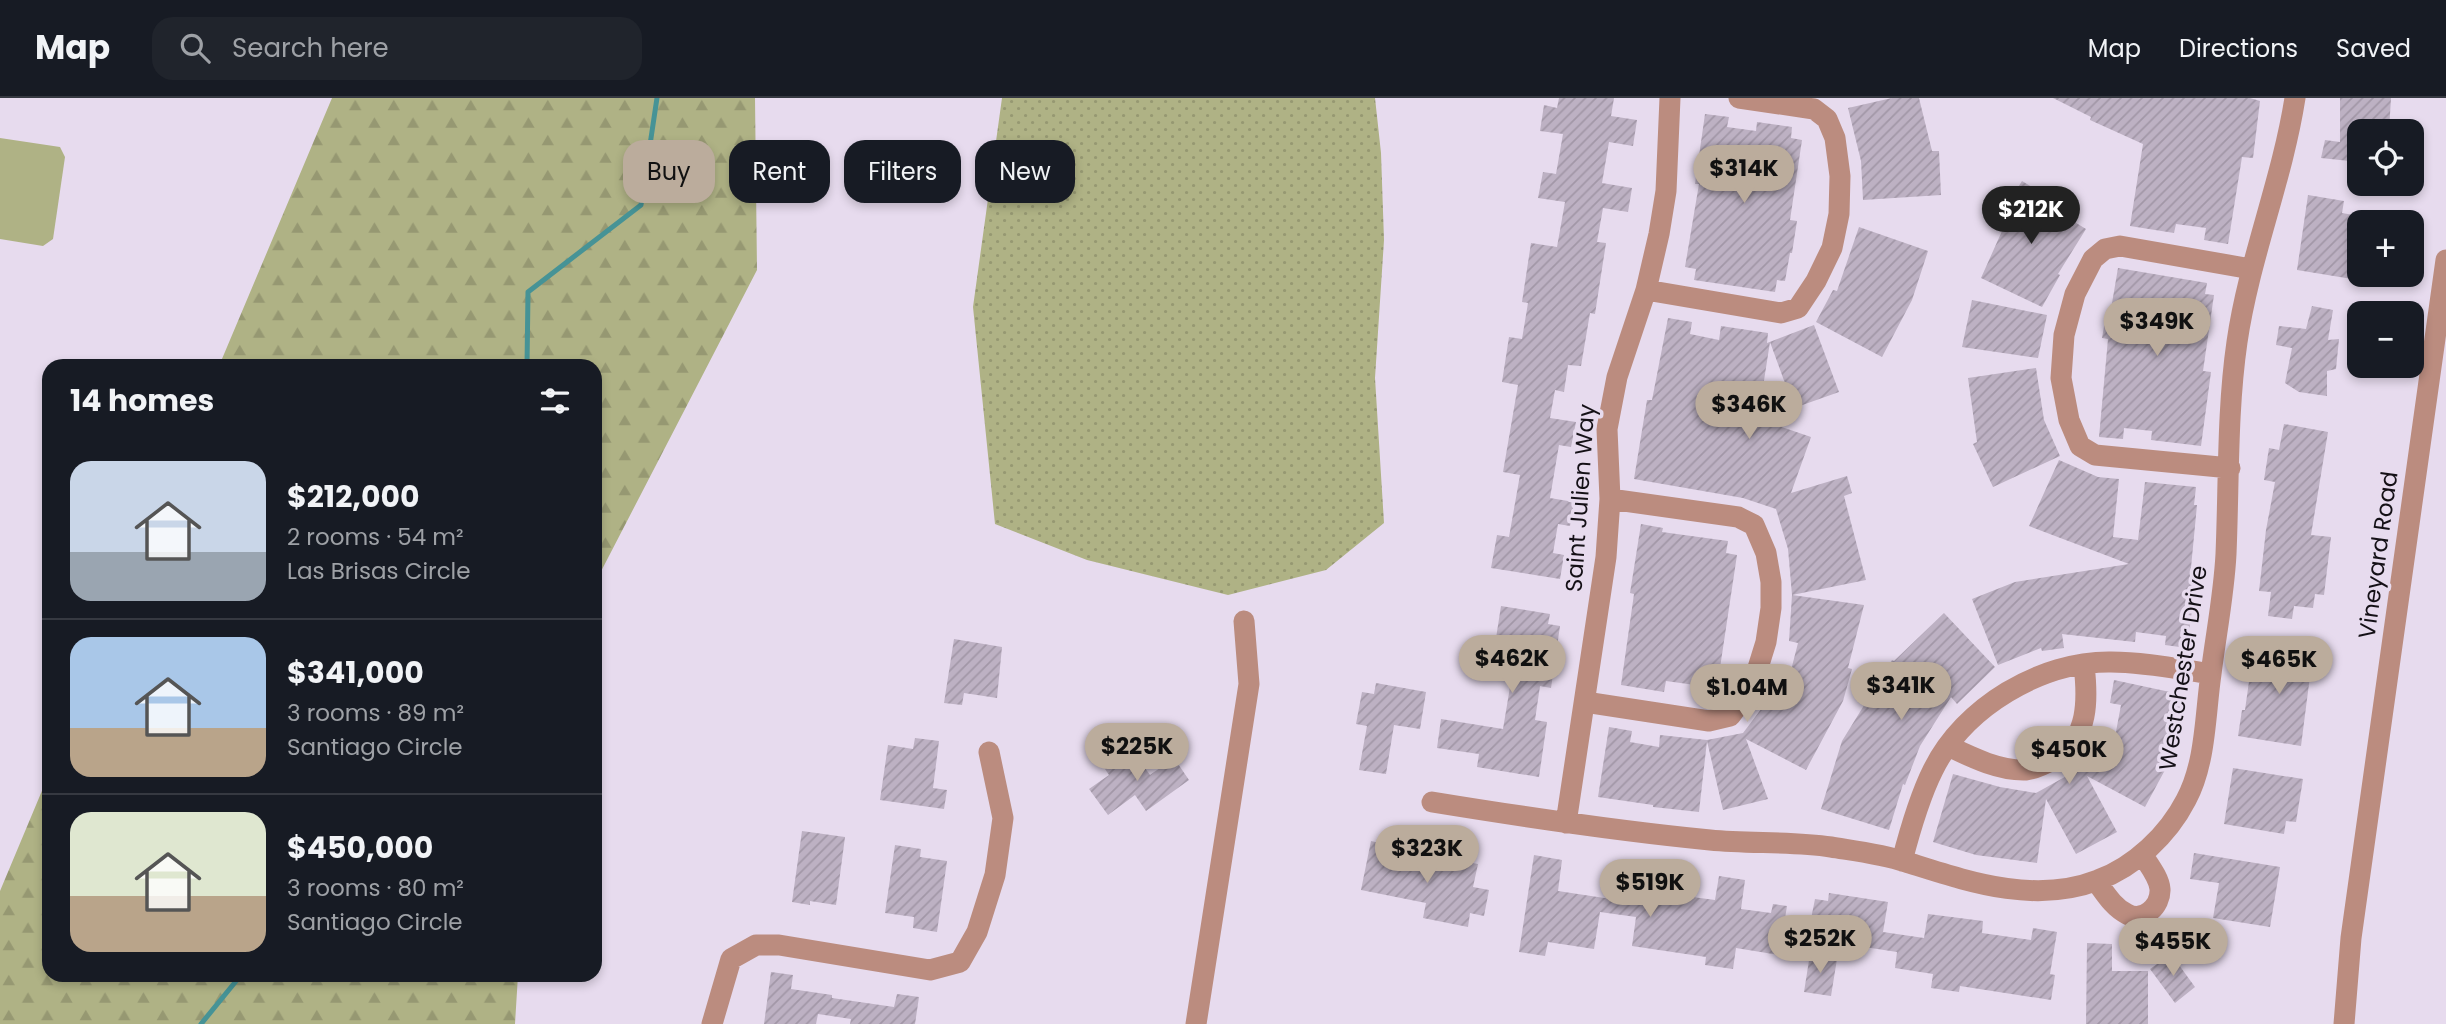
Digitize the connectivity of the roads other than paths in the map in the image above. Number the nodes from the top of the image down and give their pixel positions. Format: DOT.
graph roads {
  1 [pos="1670,98"];
  2 [pos="1738,98"];
  3 [pos="2295,98"];
  4 [pos="2446,260"];
  5 [pos="2251,269"];
  6 [pos="1646,290"];
  7 [pos="2230,468"];
  8 [pos="1610,499"];
  9 [pos="1244,621"];
  10 [pos="2084,665"];
  11 [pos="2211,674"];
  12 [pos="1585,702"];
  13 [pos="1948,746"];
  14 [pos="989,752"];
  15 [pos="1432,802"];
  16 [pos="1566,823"];
  17 [pos="2141,854"];
  18 [pos="1902,861"];
  19 [pos="2096,881"];
  20 [pos="712,1024"];
  21 [pos="1196,1024"];
  22 [pos="2344,1024"];
  1 -- 6 [label="street, Saint Julien Way"];
  2 -- 6 [label="street"];
  3 -- 5 [label="street, Westchester Drive"];
  4 -- 22 [label="street, Vineyard Road"];
  5 -- 7 [label="street, Westchester Drive"];
  5 -- 7 [label="street"];
  6 -- 8 [label="street, Saint Julien Way"];
  7 -- 11 [label="street, Westchester Drive"];
  8 -- 12 [label="street, Saint Julien Way"];
  8 -- 12 [label="street"];
  9 -- 21 [label="street"];
  10 -- 11 [label="street"];
  10 -- 13 [label="street"];
  10 -- 13 [label="street"];
  11 -- 17 [label="street, Westchester Drive"];
  12 -- 16 [label="street, Saint Julien Way"];
  13 -- 18 [label="street"];
  14 -- 20 [label="street"];
  15 -- 16 [label="street, Westchester Drive"];
  16 -- 18 [label="street, Westchester Drive"];
  17 -- 19 [label="street, Westchester Drive"];
  17 -- 19 [label="street"];
  18 -- 19 [label="street, Westchester Drive"];
}
